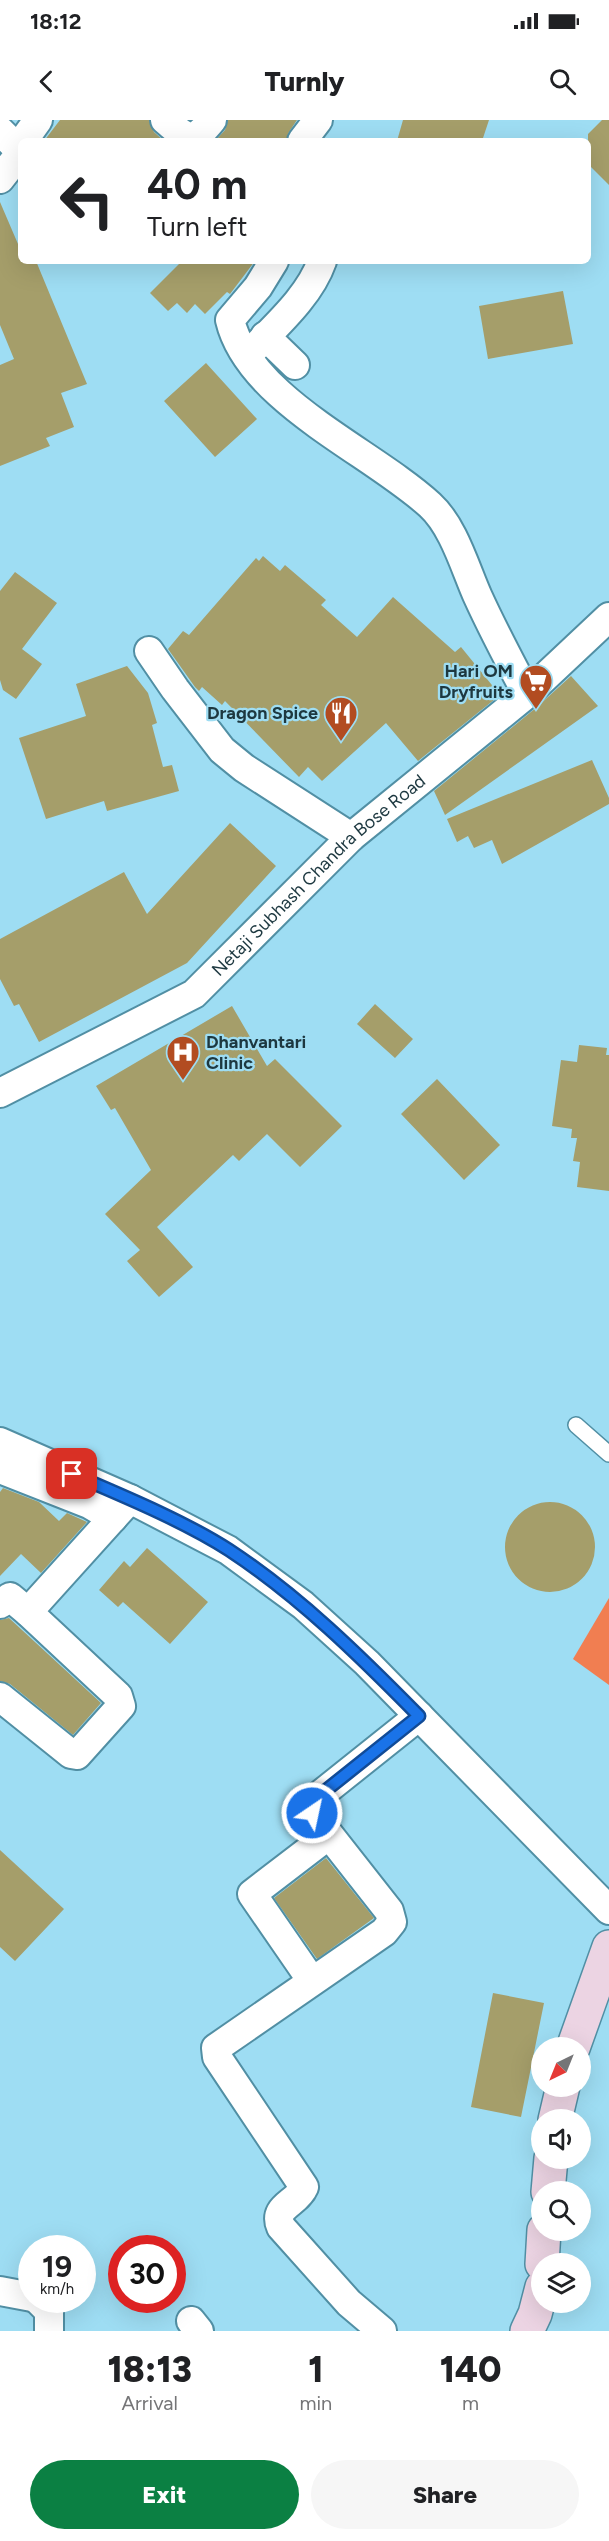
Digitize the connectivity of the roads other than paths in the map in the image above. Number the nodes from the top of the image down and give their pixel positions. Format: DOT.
graph roads {
  1 [pos="38,120"];
  2 [pos="165,120"];
  3 [pos="212,120"];
  4 [pos="318,120"];
  5 [pos="0,131"];
  6 [pos="25,138"];
  7 [pos="304,138"];
  8 [pos="0,179"];
  9 [pos="272,264"];
  10 [pos="321,264"];
  11 [pos="256,346"];
  12 [pos="295,365"];
  13 [pos="609,617"];
  14 [pos="149,651"];
  15 [pos="527,694"];
  16 [pos="351,837"];
  17 [pos="0,1093"];
  18 [pos="576,1425"];
  19 [pos="609,1454"];
  20 [pos="4,1456"];
  21 [pos="121,1509"];
  22 [pos="0,1604"];
  23 [pos="27,1612"];
  24 [pos="0,1696"];
  25 [pos="419,1716"];
  26 [pos="329,1835"];
  27 [pos="609,1910"];
  28 [pos="609,1947"];
  29 [pos="312,1981"];
  30 [pos="577,2037"];
  31 [pos="0,2291"];
  32 [pos="18,2294"];
  33 [pos="49,2313"];
  34 [pos="536,2313"];
  35 [pos="49,2331"];
  36 [pos="382,2331"];
  37 [pos="527,2331"];
  1 -- 6 [label="street"];
  2 -- 3 [label="street"];
  4 -- 7 [label="street"];
  5 -- 8 [label="street"];
  9 -- 11 [label="street"];
  10 -- 11 [label="street"];
  11 -- 12 [label="street"];
  11 -- 15 [label="street"];
  13 -- 15 [label="street, Netaji Subhash Chandra Bose Road"];
  14 -- 16 [label="street"];
  15 -- 16 [label="street, Netaji Subhash Chandra Bose Road"];
  16 -- 17 [label="street, Netaji Subhash Chandra Bose Road"];
  18 -- 19 [label="lane"];
  20 -- 21 [label="street"];
  21 -- 23 [label="street"];
  21 -- 25 [label="street"];
  22 -- 23 [label="street"];
  23 -- 24 [label="street"];
  25 -- 26 [label="street"];
  25 -- 27 [label="street"];
  26 -- 29 [label="street"];
  26 -- 29 [label="street"];
  28 -- 30 [label="street"];
  29 -- 36 [label="street"];
  31 -- 32 [label="street"];
  33 -- 35 [label="street"];
  34 -- 37 [label="street"];
}
